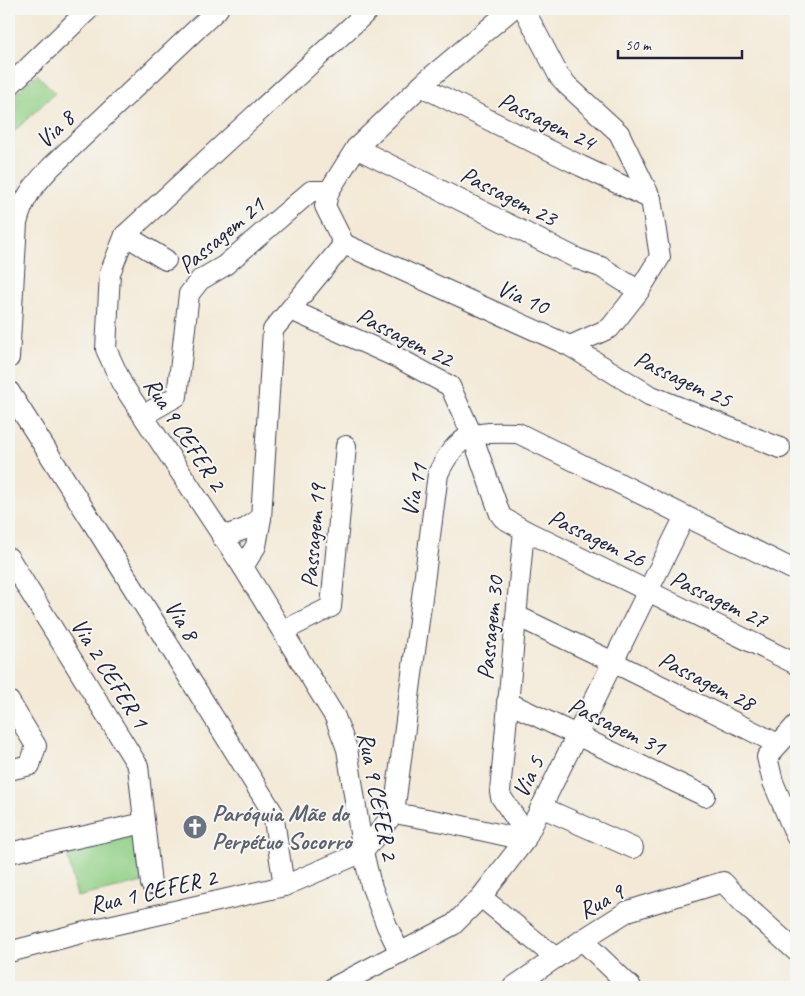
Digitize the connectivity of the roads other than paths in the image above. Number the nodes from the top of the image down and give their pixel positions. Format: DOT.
graph roads {
  1 [pos="89,9"];
  2 [pos="218,9"];
  3 [pos="370,9"];
  4 [pos="512,9"];
  5 [pos="524,9"];
  6 [pos="9,86"];
  7 [pos="421,86"];
  8 [pos="356,148"];
  9 [pos="329,192"];
  10 [pos="651,199"];
  11 [pos="125,235"];
  12 [pos="344,244"];
  13 [pos="166,260"];
  14 [pos="639,291"];
  15 [pos="290,310"];
  16 [pos="570,346"];
  17 [pos="9,358"];
  18 [pos="9,391"];
  19 [pos="144,416"];
  20 [pos="472,435"];
  21 [pos="346,446"];
  22 [pos="780,448"];
  23 [pos="685,516"];
  24 [pos="261,518"];
  25 [pos="524,530"];
  26 [pos="222,537"];
  27 [pos="9,558"];
  28 [pos="243,567"];
  29 [pos="796,571"];
  30 [pos="647,591"];
  31 [pos="517,616"];
  32 [pos="283,631"];
  33 [pos="613,662"];
  34 [pos="796,664"];
  35 [pos="9,701"];
  36 [pos="507,702"];
  37 [pos="796,724"];
  38 [pos="577,734"];
  39 [pos="773,751"];
  40 [pos="9,770"];
  41 [pos="705,796"];
  42 [pos="541,807"];
  43 [pos="394,813"];
  44 [pos="144,822"];
  45 [pos="796,836"];
  46 [pos="526,837"];
  47 [pos="632,848"];
  48 [pos="363,852"];
  49 [pos="9,853"];
  50 [pos="151,884"];
  51 [pos="284,886"];
  52 [pos="481,898"];
  53 [pos="582,940"];
  54 [pos="796,951"];
  55 [pos="9,952"];
  56 [pos="400,953"];
  57 [pos="556,958"];
  58 [pos="334,987"];
  59 [pos="513,987"];
  60 [pos="631,987"];
  1 -- 6 [label="street"];
  2 -- 17 [label="street, Via 8"];
  3 -- 11 [label="street, Rua 9 CEFER 2"];
  4 -- 7 [label="street"];
  5 -- 10 [label="street"];
  7 -- 8 [label="street"];
  7 -- 10 [label="street, Passagem 24"];
  8 -- 9 [label="street"];
  8 -- 14 [label="street, Passagem 23"];
  9 -- 12 [label="street"];
  9 -- 19 [label="street, Passagem 21"];
  10 -- 14 [label="street"];
  11 -- 13 [label="street"];
  11 -- 19 [label="street, Rua 9 CEFER 2"];
  12 -- 15 [label="street"];
  12 -- 16 [label="street, Via 10"];
  14 -- 16 [label="street"];
  15 -- 20 [label="street, Passagem 22"];
  15 -- 24 [label="street"];
  16 -- 22 [label="street, Passagem 25"];
  18 -- 51 [label="street, Via 8"];
  19 -- 26 [label="street, Rua 9 CEFER 2"];
  20 -- 23 [label="street"];
  20 -- 25 [label="street"];
  20 -- 43 [label="street, Via 11"];
  21 -- 32 [label="street, Passagem 19"];
  23 -- 29 [label="street"];
  23 -- 30 [label="street, Via 5"];
  24 -- 26 [label="street"];
  24 -- 28 [label="street"];
  25 -- 30 [label="street, Passagem 26"];
  25 -- 31 [label="street, Passagem 30"];
  26 -- 28 [label="street, Rua 9 CEFER 2"];
  27 -- 44 [label="street, Via 2 CEFER 1"];
  28 -- 32 [label="street, Rua 9 CEFER 2"];
  30 -- 33 [label="street, Via 5"];
  30 -- 34 [label="street, Passagem 27"];
  31 -- 33 [label="street, Passagem 28"];
  31 -- 36 [label="street, Passagem 30"];
  32 -- 48 [label="street, Rua 9 CEFER 2"];
  33 -- 38 [label="street, Via 5"];
  33 -- 39 [label="street, Passagem 28"];
  35 -- 40 [label="street"];
  36 -- 38 [label="street, Passagem 31"];
  36 -- 46 [label="street, Passagem 30"];
  37 -- 39 [label="street"];
  38 -- 41 [label="street, Passagem 31"];
  38 -- 42 [label="street, Via 5"];
  39 -- 45 [label="street"];
  42 -- 46 [label="street, Via 5"];
  42 -- 47 [label="street"];
  43 -- 46 [label="street"];
  43 -- 48 [label="street"];
  44 -- 49 [label="street"];
  44 -- 50 [label="street, Via 2 CEFER 1"];
  46 -- 52 [label="street, Via 5"];
  48 -- 51 [label="street, Rua 1 CEFER 2"];
  48 -- 56 [label="street, Rua 9 CEFER 2"];
  51 -- 55 [label="street, Rua 1 CEFER 2"];
  52 -- 56 [label="street, Via 5"];
  52 -- 57 [label="street"];
  53 -- 54 [label="street, Rua 9"];
  53 -- 57 [label="street, Rua 9"];
  53 -- 60 [label="street"];
  56 -- 58 [label="street, Via 5"];
  57 -- 59 [label="street, Rua 9"];
}
